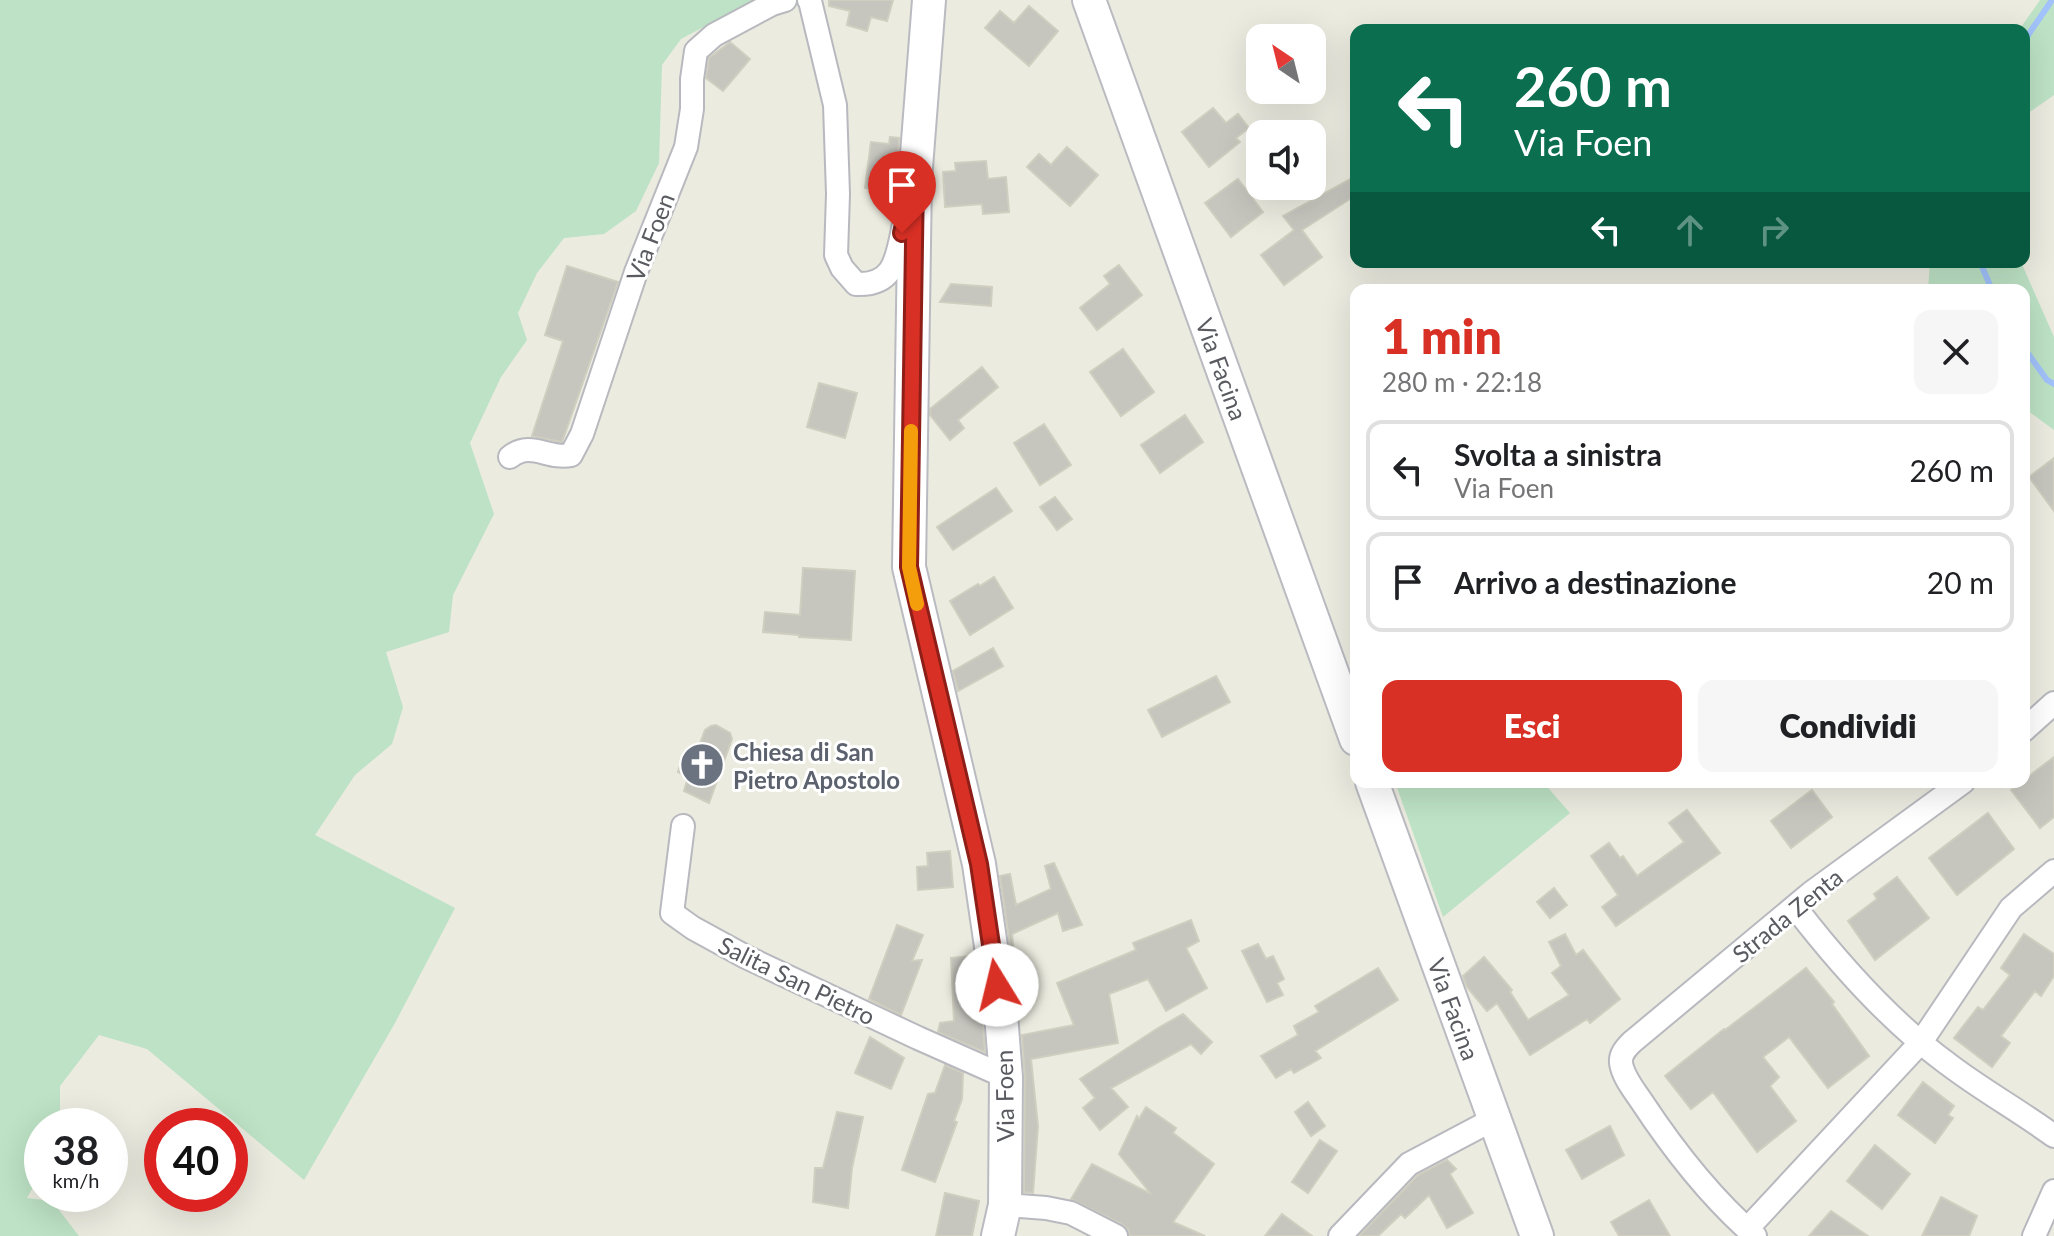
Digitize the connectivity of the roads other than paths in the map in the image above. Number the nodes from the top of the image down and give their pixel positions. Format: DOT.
graph roads {
  1 [pos="785,0"];
  2 [pos="809,0"];
  3 [pos="929,0"];
  4 [pos="1089,0"];
  5 [pos="915,180"];
  6 [pos="510,457"];
  7 [pos="2054,703"];
  8 [pos="1350,722"];
  9 [pos="2030,725"];
  10 [pos="1374,788"];
  11 [pos="1955,788"];
  12 [pos="683,826"];
  13 [pos="2054,871"];
  14 [pos="1795,907"];
  15 [pos="1921,1042"];
  16 [pos="1006,1077"];
  17 [pos="1494,1119"];
  18 [pos="2054,1136"];
  19 [pos="2054,1191"];
  20 [pos="1002,1221"];
  21 [pos="1751,1233"];
  22 [pos="1116,1236"];
  23 [pos="1340,1236"];
  24 [pos="1537,1236"];
  25 [pos="2034,1236"];
  1 -- 6 [label="street, Via Foen"];
  2 -- 5 [label="street, Via Foen"];
  3 -- 5 [label="main road, Via Foen"];
  4 -- 8 [label="main road, Via Facina"];
  5 -- 16 [label="main road, Via Foen"];
  7 -- 9 [label="street"];
  10 -- 17 [label="main road, Via Facina"];
  11 -- 14 [label="street, Strada Zenta"];
  12 -- 16 [label="street, Salita San Pietro"];
  13 -- 15 [label="street"];
  14 -- 15 [label="street"];
  14 -- 21 [label="street, Strada Zenta"];
  15 -- 18 [label="street"];
  15 -- 21 [label="street"];
  16 -- 20 [label="main road, Via Foen"];
  17 -- 23 [label="street"];
  17 -- 24 [label="main road, Via Facina"];
  19 -- 25 [label="street"];
  20 -- 22 [label="street, Via Foen"];
}
